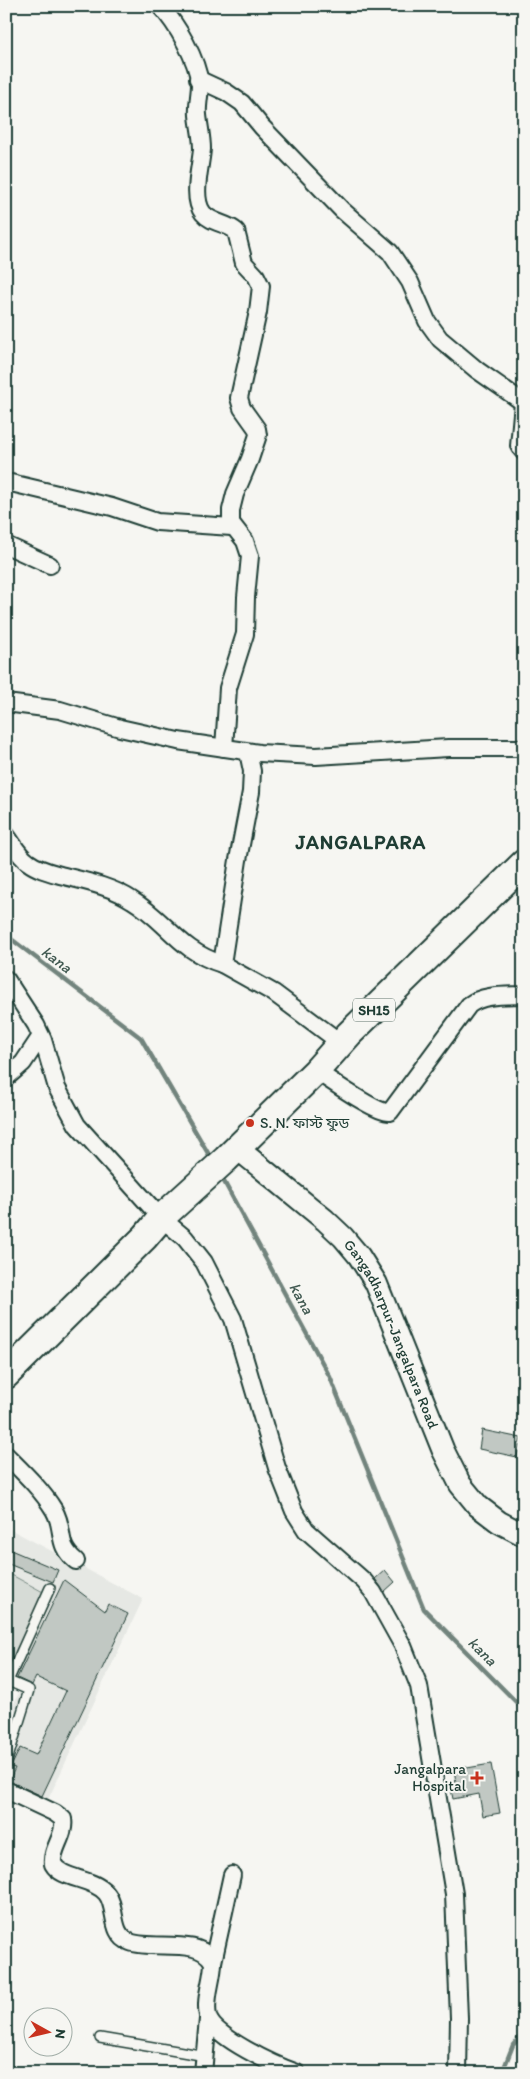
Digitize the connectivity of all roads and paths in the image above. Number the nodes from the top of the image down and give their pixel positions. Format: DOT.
graph roads {
  1 [pos="160,6"];
  2 [pos="198,79"];
  3 [pos="523,403"];
  4 [pos="524,452"];
  5 [pos="11,483"];
  6 [pos="232,527"];
  7 [pos="6,545"];
  8 [pos="50,565"];
  9 [pos="6,703"];
  10 [pos="224,748"];
  11 [pos="524,748"];
  12 [pos="248,752"];
  13 [pos="6,835"];
  14 [pos="524,863"];
  15 [pos="222,964"];
  16 [pos="6,979"];
  17 [pos="524,994"];
  18 [pos="41,1036"];
  19 [pos="341,1043"];
  20 [pos="316,1071"];
  21 [pos="6,1078"];
  22 [pos="232,1153"];
  23 [pos="161,1218"];
  24 [pos="6,1375"];
  25 [pos="6,1455"];
  26 [pos="524,1535"];
  27 [pos="76,1562"];
  28 [pos="50,1588"];
  29 [pos="7,1681"];
  30 [pos="6,1764"];
  31 [pos="6,1790"];
  32 [pos="232,1874"];
  33 [pos="213,1962"];
  34 [pos="208,2019"];
  35 [pos="100,2038"];
  36 [pos="206,2056"];
  37 [pos="203,2073"];
  38 [pos="297,2073"];
  39 [pos="458,2073"];
  1 -- 2 [label="street"];
  2 -- 3 [label="street"];
  2 -- 6 [label="street"];
  3 -- 4 [label="street"];
  5 -- 6 [label="street"];
  6 -- 10 [label="street"];
  7 -- 8 [label="street"];
  9 -- 10 [label="street"];
  10 -- 12 [label="street"];
  11 -- 12 [label="street"];
  12 -- 15 [label="street"];
  13 -- 15 [label="street"];
  14 -- 19 [label="main road, SH15"];
  15 -- 19 [label="street"];
  16 -- 18 [label="street"];
  17 -- 20 [label="street"];
  18 -- 21 [label="street"];
  18 -- 23 [label="street"];
  19 -- 20 [label="main road, SH15"];
  20 -- 22 [label="main road, SH15"];
  22 -- 23 [label="main road, SH15"];
  22 -- 26 [label="street, Gangadharpur-Jangalpara Road"];
  23 -- 24 [label="main road, SH15"];
  23 -- 39 [label="street"];
  25 -- 27 [label="street"];
  28 -- 29 [label="lane"];
  29 -- 30 [label="lane"];
  31 -- 33 [label="street"];
  32 -- 33 [label="street"];
  33 -- 34 [label="street"];
  34 -- 36 [label="street"];
  34 -- 38 [label="street"];
  35 -- 36 [label="lane"];
  36 -- 37 [label="street"];
}
